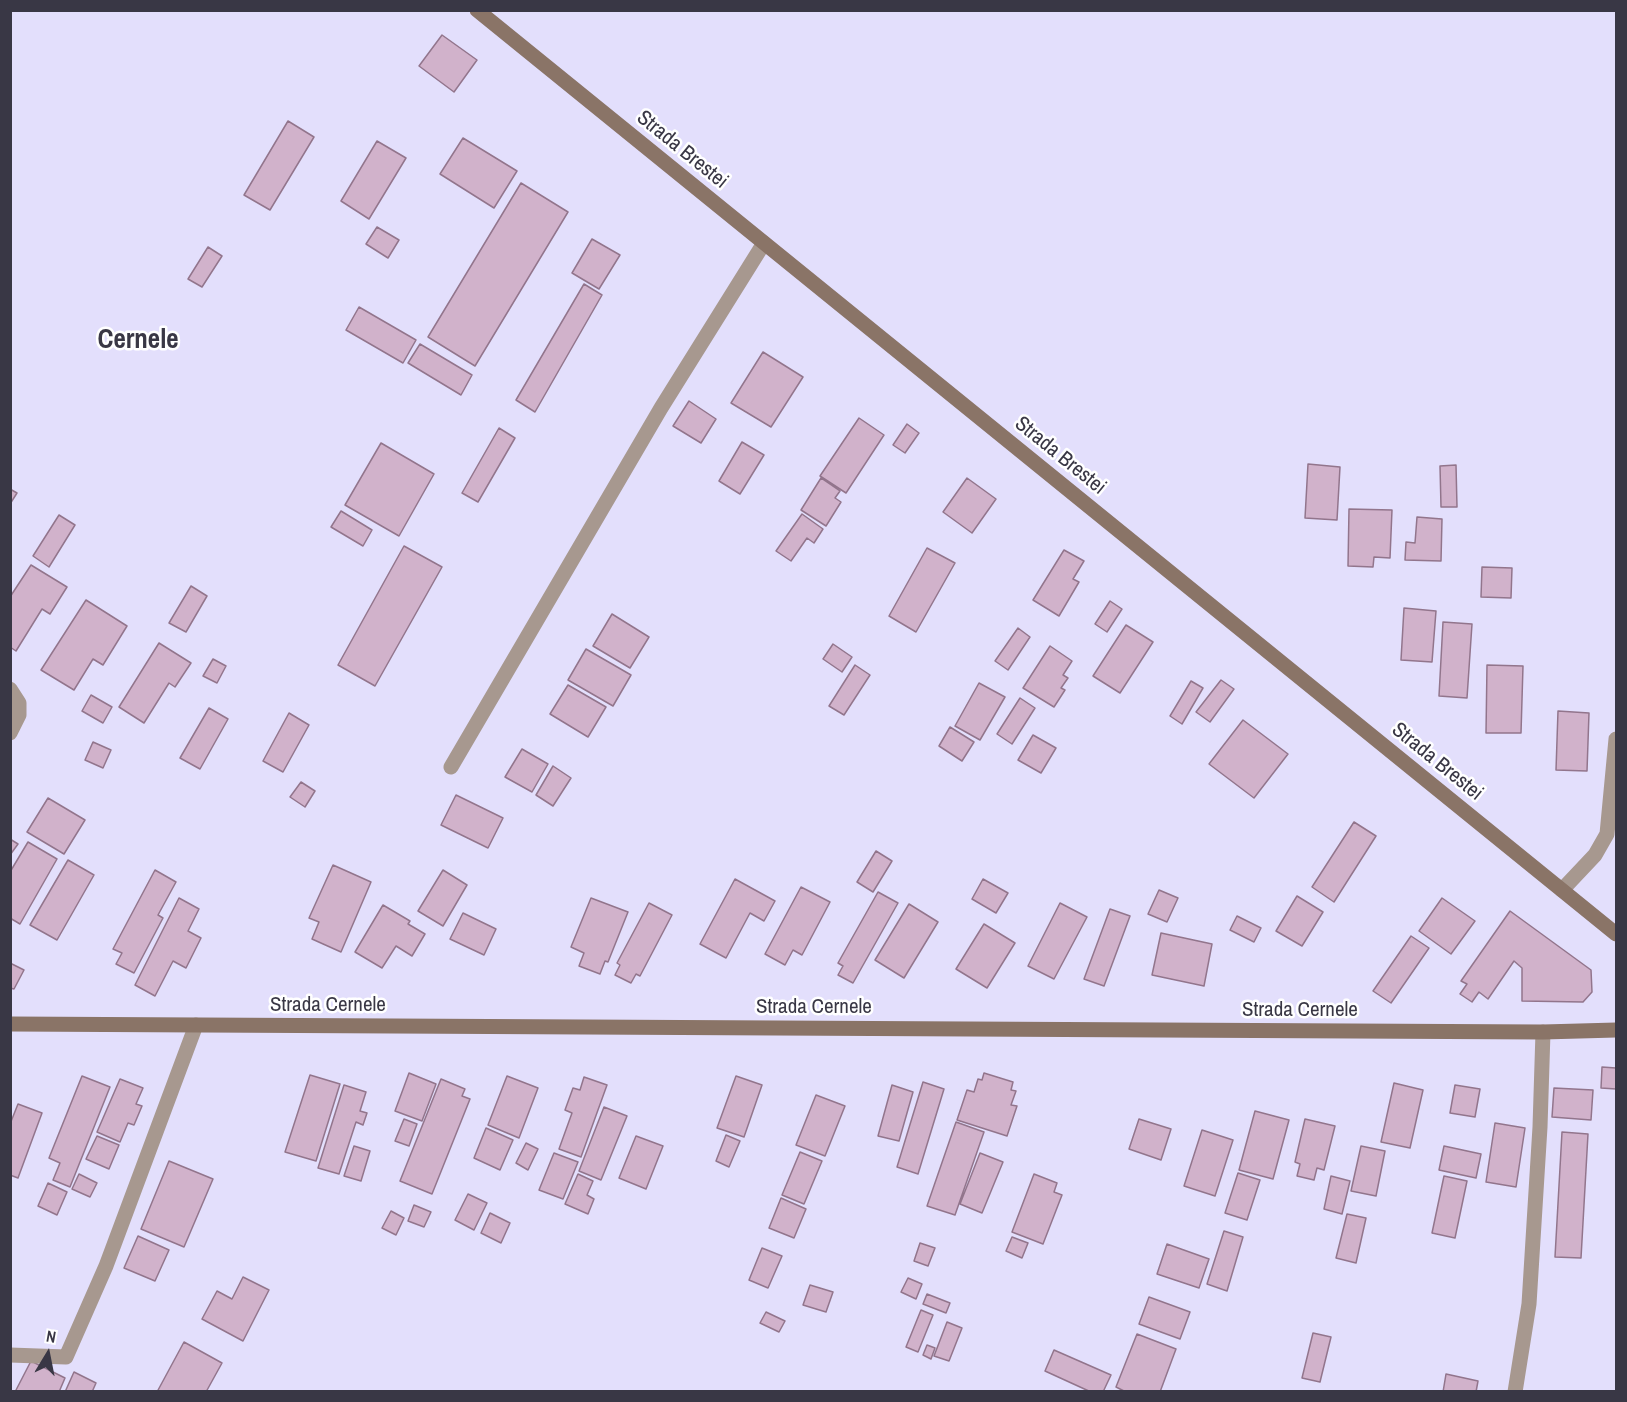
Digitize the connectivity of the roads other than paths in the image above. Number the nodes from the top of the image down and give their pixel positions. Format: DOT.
graph roads {
  1 [pos="477,10"];
  2 [pos="764,243"];
  3 [pos="10,689"];
  4 [pos="10,733"];
  5 [pos="1617,739"];
  6 [pos="451,767"];
  7 [pos="1612,837"];
  8 [pos="1562,890"];
  9 [pos="1617,934"];
  10 [pos="10,1024"];
  11 [pos="196,1025"];
  12 [pos="1617,1030"];
  13 [pos="1543,1032"];
  14 [pos="10,1355"];
  15 [pos="1515,1392"];
  1 -- 2 [label="street, Strada Brestei"];
  2 -- 6 [label="street"];
  2 -- 8 [label="street, Strada Brestei"];
  3 -- 4 [label="street"];
  5 -- 7 [label="street"];
  7 -- 8 [label="street"];
  8 -- 9 [label="street, Strada Brestei"];
  10 -- 11 [label="street, Strada Cernele"];
  11 -- 13 [label="street, Strada Cernele"];
  11 -- 14 [label="street"];
  12 -- 13 [label="street, Strada Cernele"];
  13 -- 15 [label="street"];
}
